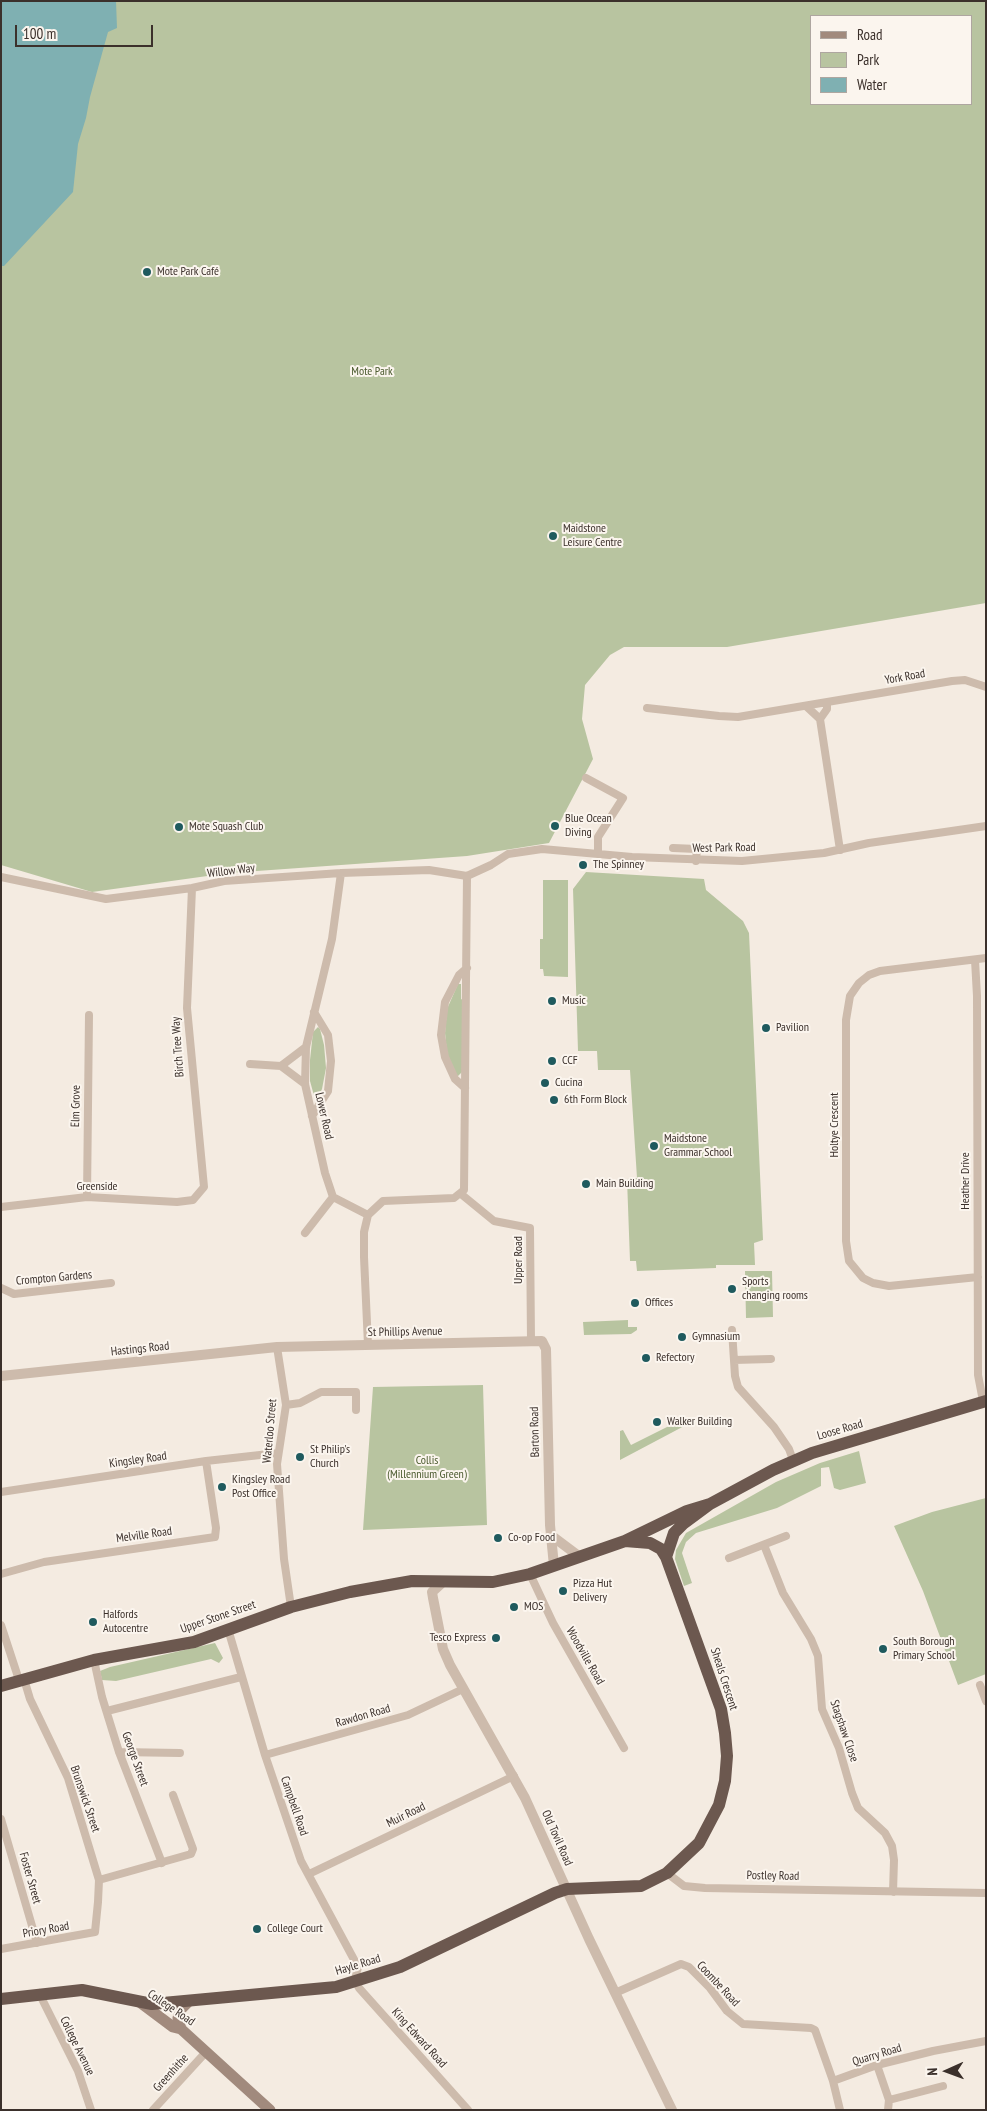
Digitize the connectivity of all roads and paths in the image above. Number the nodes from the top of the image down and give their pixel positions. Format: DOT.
graph roads {
  1 [pos="986,687"];
  2 [pos="827,703"];
  3 [pos="806,706"];
  4 [pos="647,708"];
  5 [pos="820,719"];
  6 [pos="586,778"];
  7 [pos="986,826"];
  8 [pos="673,848"];
  9 [pos="840,850"];
  10 [pos="598,854"];
  11 [pos="696,861"];
  12 [pos="341,873"];
  13 [pos="467,876"];
  14 [pos="1,877"];
  15 [pos="192,888"];
  16 [pos="986,958"];
  17 [pos="975,960"];
  18 [pos="467,968"];
  19 [pos="314,1012"];
  20 [pos="89,1015"];
  21 [pos="306,1047"];
  22 [pos="250,1064"];
  23 [pos="281,1066"];
  24 [pos="305,1084"];
  25 [pos="465,1088"];
  26 [pos="312,1116"];
  27 [pos="461,1194"];
  28 [pos="87,1197"];
  29 [pos="333,1197"];
  30 [pos="193,1200"];
  31 [pos="1,1207"];
  32 [pos="368,1215"];
  33 [pos="305,1233"];
  34 [pos="978,1277"];
  35 [pos="111,1283"];
  36 [pos="1,1288"];
  37 [pos="732,1330"];
  38 [pos="531,1341"];
  39 [pos="368,1345"];
  40 [pos="279,1347"];
  41 [pos="771,1358"];
  42 [pos="734,1360"];
  43 [pos="1,1376"];
  44 [pos="985,1401"];
  45 [pos="286,1405"];
  46 [pos="356,1410"];
  47 [pos="278,1453"];
  48 [pos="793,1460"];
  49 [pos="206,1461"];
  50 [pos="1,1492"];
  51 [pos="710,1504"];
  52 [pos="552,1536"];
  53 [pos="786,1536"];
  54 [pos="624,1541"];
  55 [pos="764,1545"];
  56 [pos="580,1557"];
  57 [pos="666,1557"];
  58 [pos="729,1558"];
  59 [pos="554,1566"];
  60 [pos="1,1574"];
  61 [pos="530,1574"];
  62 [pos="444,1581"];
  63 [pos="291,1607"];
  64 [pos="1,1625"];
  65 [pos="228,1629"];
  66 [pos="94,1660"];
  67 [pos="241,1677"];
  68 [pos="22,1680"];
  69 [pos="980,1685"];
  70 [pos="1,1686"];
  71 [pos="463,1689"];
  72 [pos="986,1701"];
  73 [pos="107,1711"];
  74 [pos="624,1748"];
  75 [pos="119,1752"];
  76 [pos="180,1752"];
  77 [pos="264,1755"];
  78 [pos="514,1776"];
  79 [pos="174,1796"];
  80 [pos="1,1819"];
  81 [pos="162,1862"];
  82 [pos="667,1873"];
  83 [pos="309,1874"];
  84 [pos="99,1880"];
  85 [pos="567,1889"];
  86 [pos="893,1892"];
  87 [pos="986,1893"];
  88 [pos="95,1932"];
  89 [pos="37,1943"];
  90 [pos="1,1949"];
  91 [pos="355,1980"];
  92 [pos="39,1993"];
  93 [pos="615,1993"];
  94 [pos="1,1999"];
  95 [pos="189,2001"];
  96 [pos="141,2003"];
  97 [pos="181,2029"];
  98 [pos="986,2040"];
  99 [pos="206,2052"];
  100 [pos="878,2065"];
  101 [pos="833,2080"];
  102 [pos="943,2086"];
  103 [pos="889,2100"];
  104 [pos="91,2110"];
  105 [pos="153,2110"];
  106 [pos="270,2110"];
  107 [pos="468,2110"];
  108 [pos="672,2110"];
  109 [pos="840,2110"];
  110 [pos="888,2110"];
  1 -- 2 [label="street, York Road"];
  2 -- 3 [label="street, York Road"];
  2 -- 5 [label="street"];
  3 -- 4 [label="street, York Road"];
  3 -- 5 [label="street"];
  5 -- 9 [label="street"];
  6 -- 10 [label="street"];
  7 -- 9 [label="street, West Park Road"];
  8 -- 11 [label="street"];
  9 -- 11 [label="street, West Park Road"];
  10 -- 11 [label="street, West Park Road"];
  10 -- 13 [label="street, West Park Road"];
  12 -- 13 [label="street, Willow Way"];
  12 -- 15 [label="street, Willow Way"];
  12 -- 19 [label="street, Lower Road"];
  13 -- 18 [label="street"];
  14 -- 15 [label="street, Willow Way"];
  15 -- 30 [label="street, Birch Tree Way"];
  16 -- 17 [label="street, Holtye Crescent"];
  17 -- 34 [label="street, Heather Drive"];
  17 -- 34 [label="street, Holtye Crescent"];
  18 -- 25 [label="street"];
  18 -- 25 [label="street"];
  19 -- 21 [label="street, Lower Road"];
  19 -- 26 [label="street"];
  20 -- 28 [label="street, Elm Grove"];
  21 -- 23 [label="street"];
  21 -- 24 [label="street, Lower Road"];
  22 -- 23 [label="street"];
  23 -- 24 [label="street"];
  24 -- 26 [label="street, Lower Road"];
  25 -- 27 [label="street"];
  26 -- 29 [label="street, Lower Road"];
  27 -- 32 [label="street"];
  27 -- 38 [label="street, Upper Road"];
  28 -- 30 [label="street, Greenside"];
  28 -- 31 [label="street, Greenside"];
  29 -- 32 [label="street"];
  29 -- 33 [label="street"];
  32 -- 39 [label="street"];
  34 -- 44 [label="street, Heather Drive"];
  35 -- 36 [label="street, Crompton Gardens"];
  37 -- 42 [label="street"];
  38 -- 39 [label="street, St Phillips Avenue"];
  38 -- 52 [label="street, Barton Road"];
  39 -- 40 [label="street, St Phillips Avenue"];
  40 -- 43 [label="street, Hastings Road"];
  40 -- 45 [label="street, Waterloo Street"];
  41 -- 42 [label="street"];
  42 -- 48 [label="street"];
  44 -- 48 [label="highway, Loose Road"];
  45 -- 46 [label="street"];
  45 -- 47 [label="street, Waterloo Street"];
  47 -- 49 [label="street, Kingsley Road"];
  47 -- 63 [label="street, Waterloo Street"];
  48 -- 51 [label="highway, Loose Road"];
  49 -- 50 [label="street, Kingsley Road"];
  49 -- 60 [label="street, Melville Road"];
  51 -- 54 [label="highway, Loose Road"];
  51 -- 57 [label="highway, Loose Road"];
  52 -- 56 [label="street"];
  52 -- 59 [label="street, Barton Road"];
  53 -- 55 [label="street"];
  54 -- 56 [label="highway, Loose Road"];
  54 -- 57 [label="highway"];
  55 -- 58 [label="street"];
  55 -- 86 [label="street, Stagshaw Close"];
  56 -- 59 [label="highway, Loose Road"];
  57 -- 82 [label="highway, Sheals Crescent"];
  59 -- 61 [label="highway, Loose Road"];
  61 -- 62 [label="highway, Loose Road"];
  61 -- 74 [label="street, Woodville Road"];
  62 -- 63 [label="highway, Upper Stone Street"];
  62 -- 71 [label="street, Old Tovil Road"];
  63 -- 65 [label="highway, Upper Stone Street"];
  64 -- 68 [label="street, Brunswick Street"];
  65 -- 66 [label="highway, Upper Stone Street"];
  65 -- 67 [label="street, Campbell Road"];
  66 -- 68 [label="highway, Upper Stone Street"];
  66 -- 73 [label="street, George Street"];
  67 -- 73 [label="street"];
  67 -- 77 [label="street, Campbell Road"];
  68 -- 70 [label="highway, Upper Stone Street"];
  68 -- 84 [label="street, Brunswick Street"];
  69 -- 72 [label="street"];
  71 -- 77 [label="street, Rawdon Road"];
  71 -- 78 [label="street, Old Tovil Road"];
  73 -- 75 [label="street, George Street"];
  75 -- 76 [label="street"];
  75 -- 81 [label="street, George Street"];
  77 -- 83 [label="street, Campbell Road"];
  78 -- 83 [label="street, Muir Road"];
  78 -- 85 [label="street, Old Tovil Road"];
  79 -- 81 [label="street"];
  80 -- 89 [label="street, Foster Street"];
  81 -- 84 [label="street"];
  82 -- 85 [label="highway"];
  82 -- 86 [label="street, Postley Road"];
  83 -- 91 [label="street, Campbell Road"];
  84 -- 88 [label="street, Brunswick Street"];
  85 -- 91 [label="highway, Hayle Road"];
  85 -- 93 [label="street, Old Tovil Road"];
  86 -- 87 [label="street, Postley Road"];
  88 -- 89 [label="street, Priory Road"];
  89 -- 90 [label="street, Priory Road"];
  91 -- 95 [label="highway, Hayle Road"];
  91 -- 107 [label="street, King Edward Road"];
  92 -- 94 [label="highway, College Road"];
  92 -- 96 [label="highway, College Road"];
  92 -- 104 [label="street, College Avenue"];
  93 -- 101 [label="street, Coombe Road"];
  93 -- 108 [label="street, Old Tovil Road"];
  95 -- 96 [label="highway, Hayle Road"];
  95 -- 97 [label="main road"];
  96 -- 97 [label="main road, College Road"];
  97 -- 99 [label="main road, College Road"];
  98 -- 100 [label="street, Quarry Road"];
  99 -- 105 [label="street, Greenhithe"];
  99 -- 106 [label="main road, College Road"];
  100 -- 101 [label="street, Quarry Road"];
  100 -- 103 [label="street"];
  101 -- 109 [label="street, Coombe Road"];
  102 -- 103 [label="street"];
  103 -- 110 [label="street"];
}
